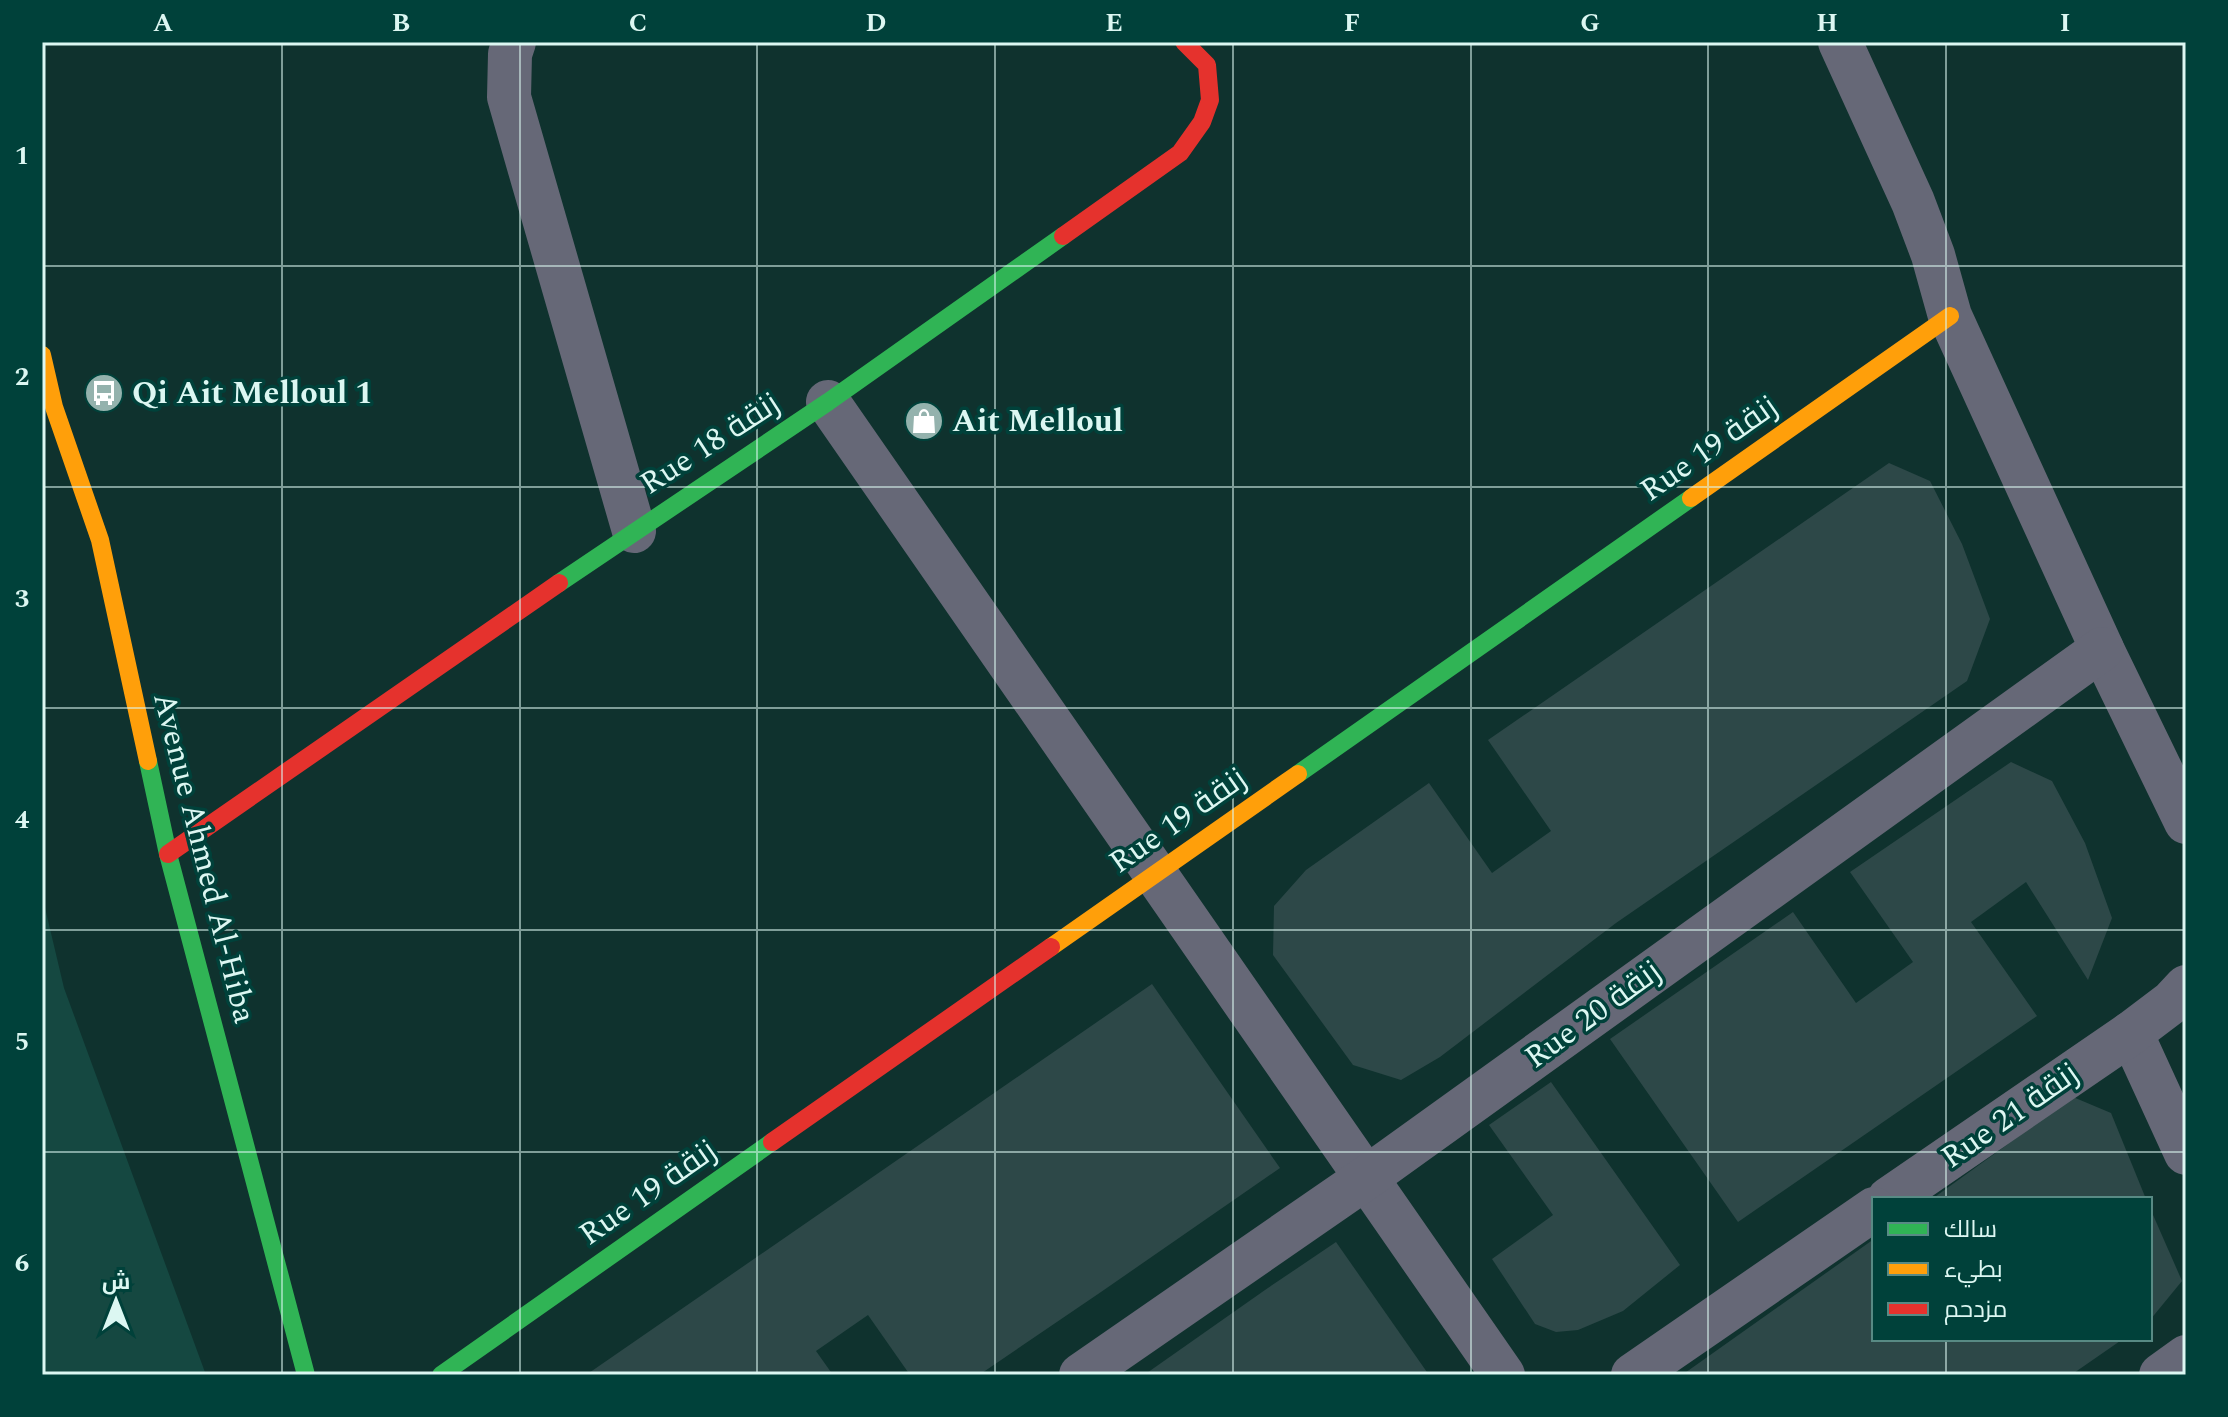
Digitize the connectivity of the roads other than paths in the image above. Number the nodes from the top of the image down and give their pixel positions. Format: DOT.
graph roads {
  1 [pos="514,42"];
  2 [pos="1840,42"];
  3 [pos="1186,43"];
  4 [pos="1950,316"];
  5 [pos="42,355"];
  6 [pos="42,389"];
  7 [pos="828,402"];
  8 [pos="54,407"];
  9 [pos="634,531"];
  10 [pos="2102,649"];
  11 [pos="2186,822"];
  12 [pos="168,854"];
  13 [pos="1156,873"];
  14 [pos="2186,987"];
  15 [pos="2131,1033"];
  16 [pos="2186,1153"];
  17 [pos="1366,1178"];
  18 [pos="1892,1197"];
  19 [pos="1872,1210"];
  20 [pos="2186,1357"];
  21 [pos="306,1375"];
  22 [pos="441,1375"];
  23 [pos="1081,1375"];
  24 [pos="1503,1375"];
  25 [pos="1633,1375"];
  26 [pos="2161,1375"];
  1 -- 9 [label="street"];
  2 -- 4 [label="street"];
  3 -- 7 [label="street, Rue 18 زنقة"];
  4 -- 10 [label="street"];
  4 -- 13 [label="street, Rue 19 زنقة"];
  5 -- 8 [label="street, Avenue Ahmed Al-Hiba"];
  6 -- 8 [label="street"];
  7 -- 9 [label="street, Rue 18 زنقة"];
  7 -- 13 [label="street"];
  8 -- 12 [label="street, Avenue Ahmed Al-Hiba"];
  9 -- 12 [label="street, Rue 18 زنقة"];
  10 -- 11 [label="street"];
  10 -- 17 [label="street, Rue 20 زنقة"];
  12 -- 21 [label="street, Avenue Ahmed Al-Hiba"];
  13 -- 17 [label="street"];
  13 -- 22 [label="street, Rue 19 زنقة"];
  14 -- 15 [label="street, Rue 21 زنقة"];
  15 -- 16 [label="street"];
  15 -- 18 [label="street, Rue 21 زنقة"];
  17 -- 23 [label="street, Rue 20 زنقة"];
  17 -- 24 [label="street"];
  19 -- 25 [label="street"];
  20 -- 26 [label="street"];
}
